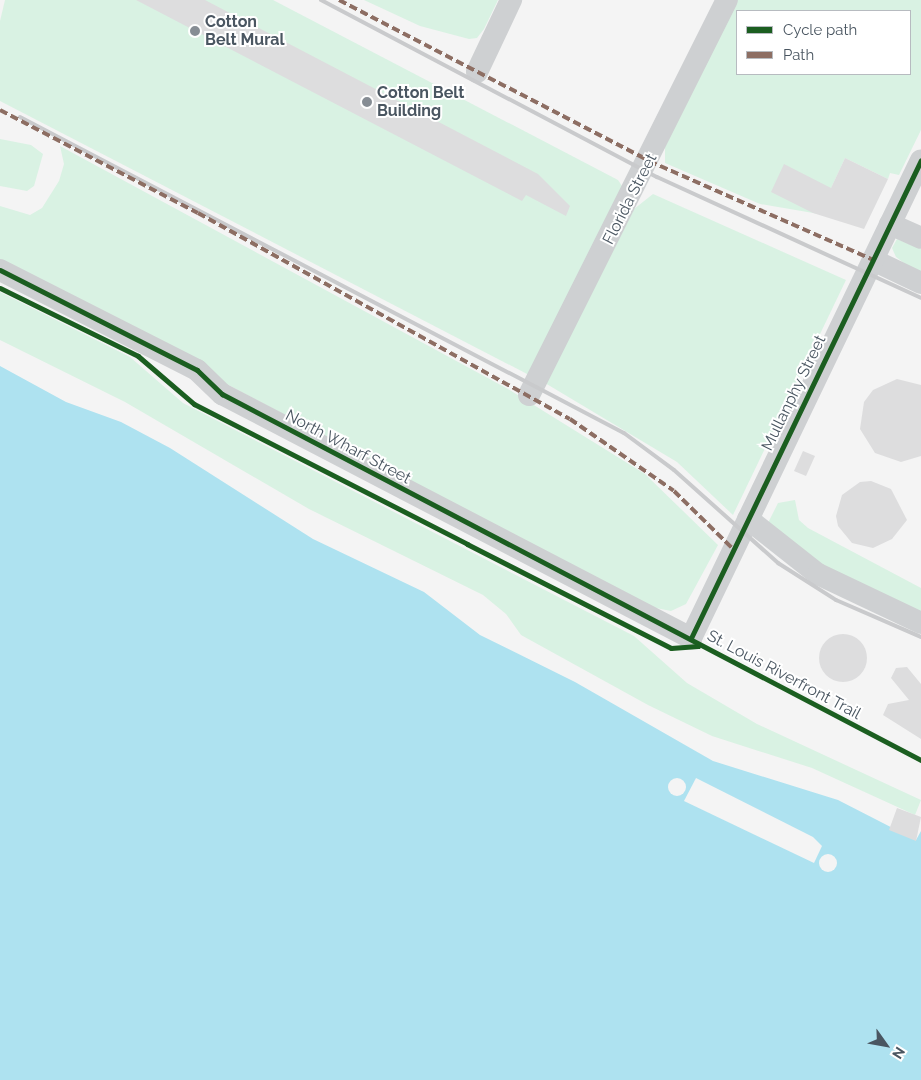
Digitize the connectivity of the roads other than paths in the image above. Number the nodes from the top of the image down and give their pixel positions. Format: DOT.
graph roads {
  1 [pos="511,0"];
  2 [pos="727,0"];
  3 [pos="477,72"];
  4 [pos="921,160"];
  5 [pos="890,224"];
  6 [pos="921,238"];
  7 [pos="873,260"];
  8 [pos="0,270"];
  9 [pos="921,283"];
  10 [pos="529,396"];
  11 [pos="748,519"];
  12 [pos="921,623"];
  13 [pos="690,638"];
  1 -- 3 [label="street"];
  2 -- 10 [label="street, Florida Street"];
  4 -- 5 [label="street, Mullanphy Street"];
  5 -- 6 [label="street"];
  5 -- 7 [label="street, Mullanphy Street"];
  7 -- 9 [label="street"];
  7 -- 11 [label="street, Mullanphy Street"];
  8 -- 13 [label="street, North Wharf Street"];
  11 -- 12 [label="street"];
  11 -- 13 [label="street, Mullanphy Street"];
}
